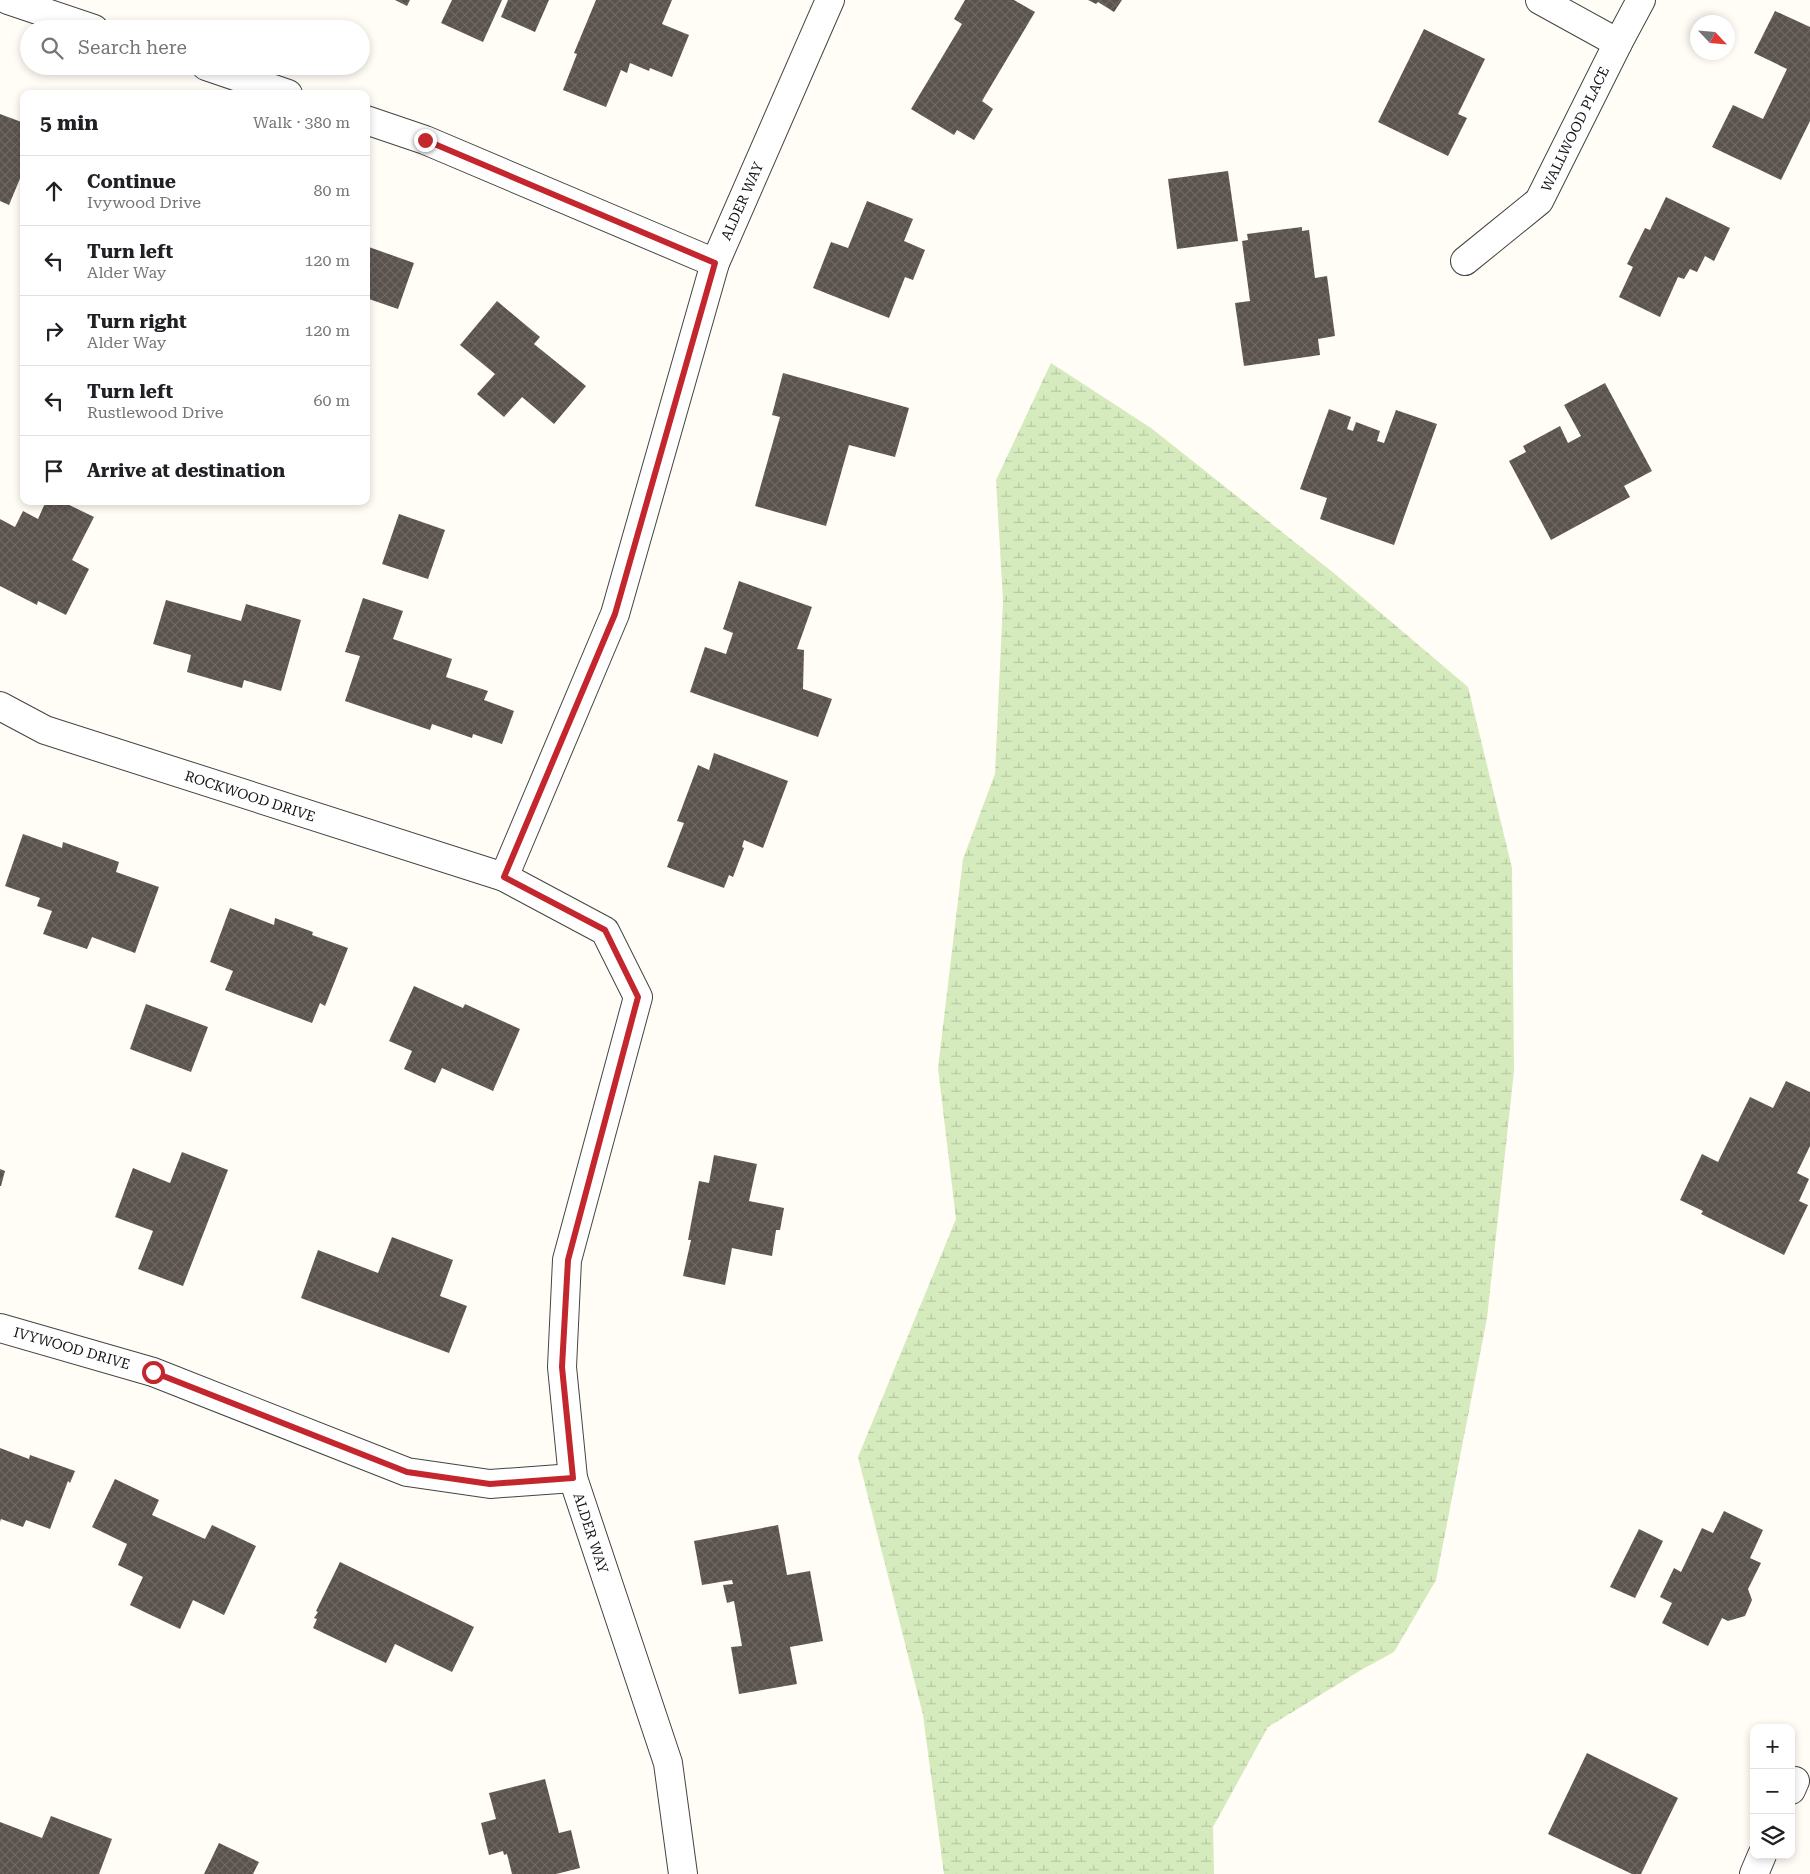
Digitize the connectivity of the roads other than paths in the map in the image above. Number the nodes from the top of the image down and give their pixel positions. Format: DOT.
graph roads {
  1 [pos="8,0"];
  2 [pos="830,0"];
  3 [pos="1540,0"];
  4 [pos="1641,0"];
  5 [pos="67,20"];
  6 [pos="1618,43"];
  7 [pos="232,75"];
  8 [pos="276,90"];
  9 [pos="370,121"];
  10 [pos="1465,262"];
  11 [pos="715,263"];
  12 [pos="0,706"];
  13 [pos="504,877"];
  14 [pos="0,1328"];
  15 [pos="573,1478"];
  16 [pos="1760,1859"];
  17 [pos="683,1874"];
  18 [pos="1754,1874"];
  1 -- 5 [label="street"];
  2 -- 11 [label="street, ALDER WAY"];
  3 -- 6 [label="street"];
  4 -- 6 [label="street, WALLWOOD PLACE"];
  6 -- 10 [label="street, WALLWOOD PLACE"];
  7 -- 8 [label="street"];
  9 -- 11 [label="street"];
  11 -- 13 [label="street, ALDER WAY"];
  12 -- 13 [label="street, ROCKWOOD DRIVE"];
  13 -- 15 [label="street, ALDER WAY"];
  14 -- 15 [label="street, IVYWOOD DRIVE"];
  15 -- 17 [label="street, ALDER WAY"];
  16 -- 18 [label="street"];
}
